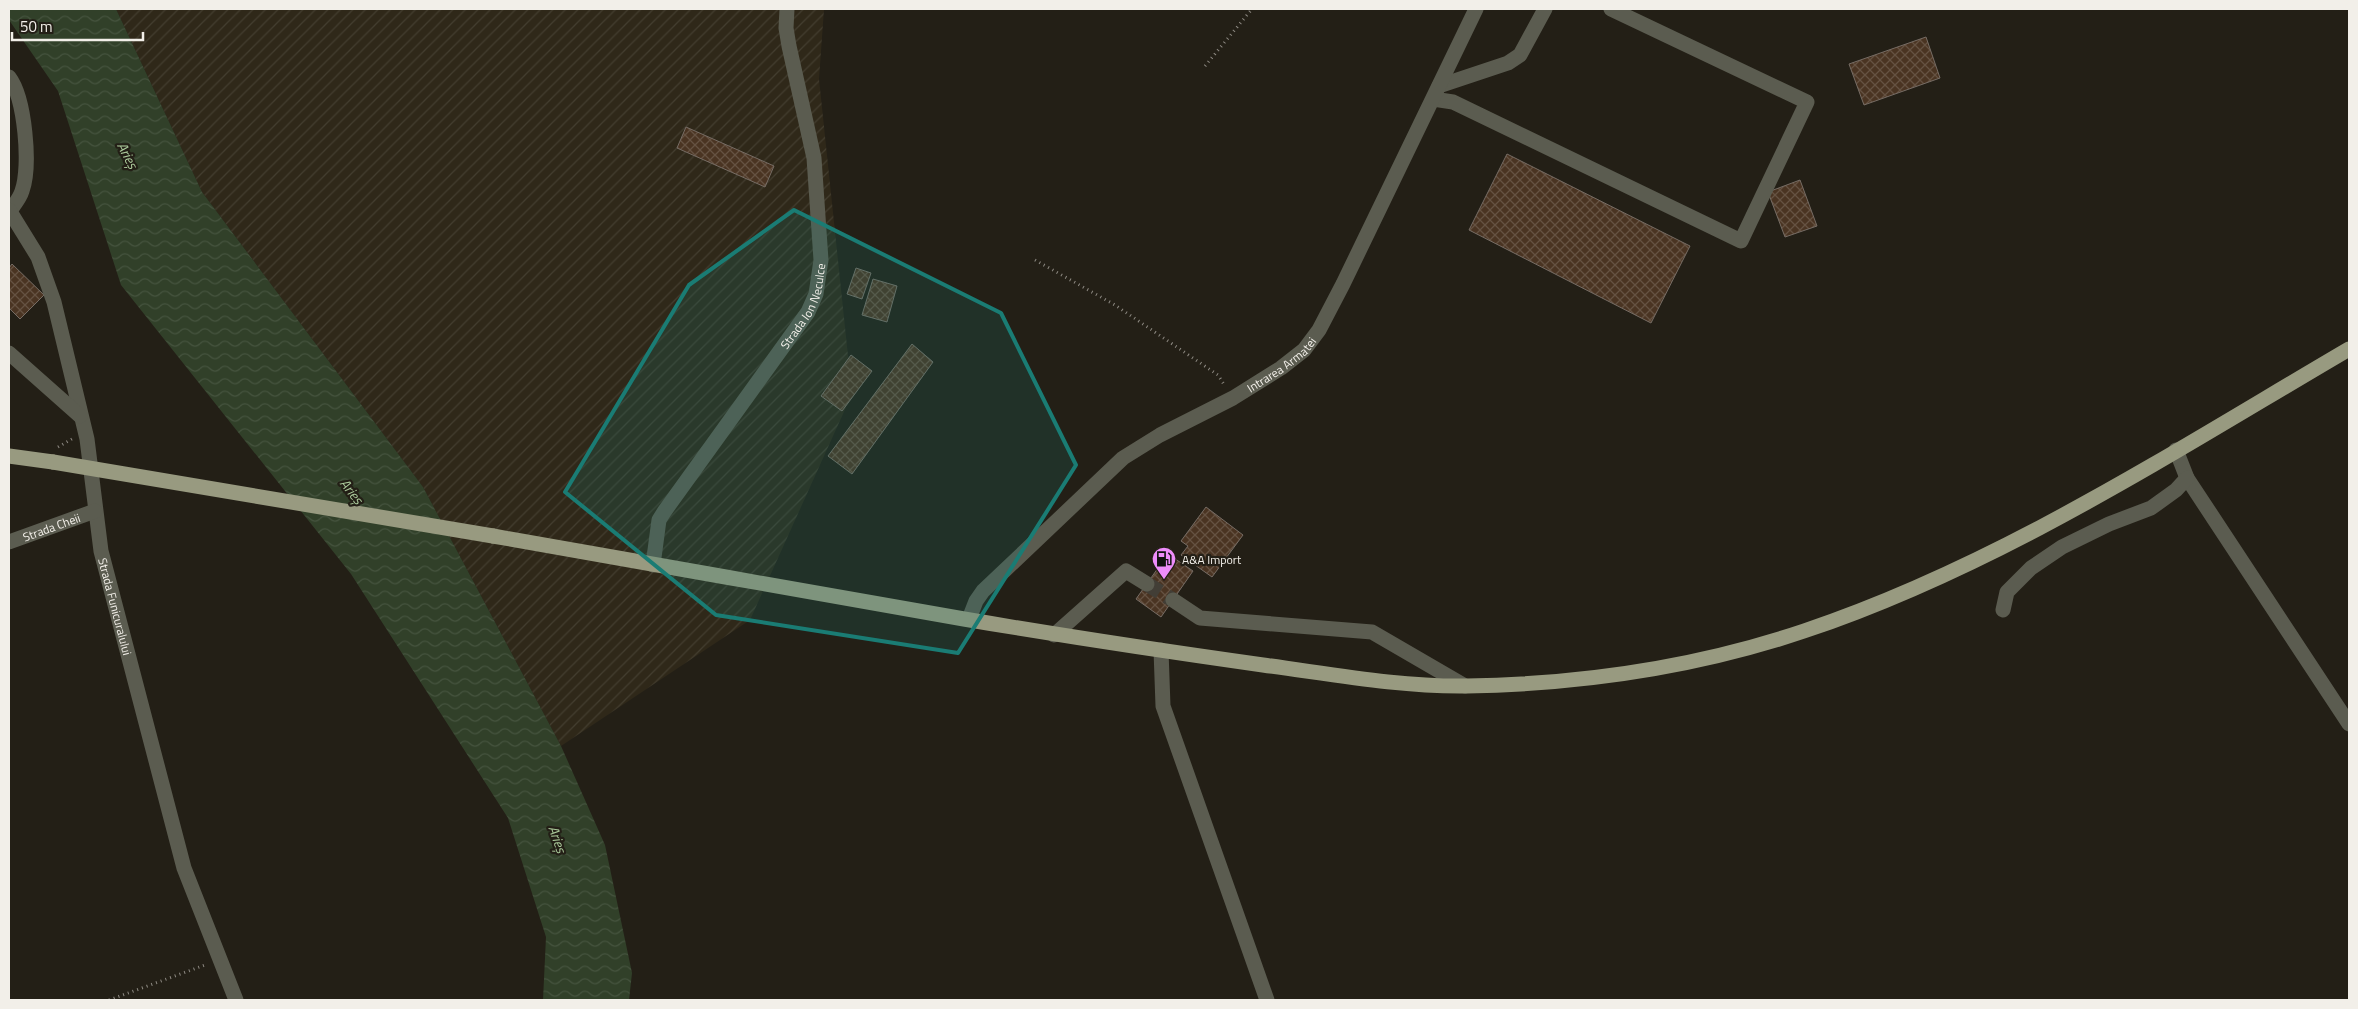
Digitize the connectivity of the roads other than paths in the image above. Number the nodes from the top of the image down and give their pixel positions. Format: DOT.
graph roads {
  1 [pos="787,9"];
  2 [pos="1476,9"];
  3 [pos="1545,9"];
  4 [pos="1611,9"];
  5 [pos="9,77"];
  6 [pos="1436,92"];
  7 [pos="9,211"];
  8 [pos="2349,349"];
  9 [pos="9,353"];
  10 [pos="80,416"];
  11 [pos="2176,450"];
  12 [pos="9,456"];
  13 [pos="2187,478"];
  14 [pos="95,511"];
  15 [pos="9,542"];
  16 [pos="653,565"];
  17 [pos="1147,584"];
  18 [pos="1172,600"];
  19 [pos="2003,610"];
  20 [pos="969,619"];
  21 [pos="1054,635"];
  22 [pos="1161,650"];
  23 [pos="1465,686"];
  24 [pos="2349,724"];
  25 [pos="236,1000"];
  26 [pos="1267,1000"];
  1 -- 16 [label="street, Strada Ion Neculce"];
  2 -- 6 [label="street, Intrarea Armatei"];
  3 -- 6 [label="street"];
  4 -- 6 [label="street"];
  5 -- 7 [label="street"];
  6 -- 20 [label="street, Intrarea Armatei"];
  7 -- 10 [label="street, Strada Funicuralului"];
  8 -- 11 [label="main road"];
  9 -- 10 [label="street"];
  10 -- 14 [label="street, Strada Funicuralului"];
  11 -- 13 [label="street"];
  11 -- 23 [label="main road"];
  12 -- 16 [label="main road, bridge"];
  13 -- 19 [label="street"];
  13 -- 24 [label="street"];
  14 -- 15 [label="street, Strada Cheii"];
  14 -- 25 [label="street, Strada Funicuralului"];
  16 -- 20 [label="main road"];
  17 -- 21 [label="street"];
  18 -- 23 [label="street"];
  20 -- 21 [label="main road"];
  21 -- 22 [label="main road"];
  22 -- 23 [label="main road"];
  22 -- 26 [label="street"];
}
